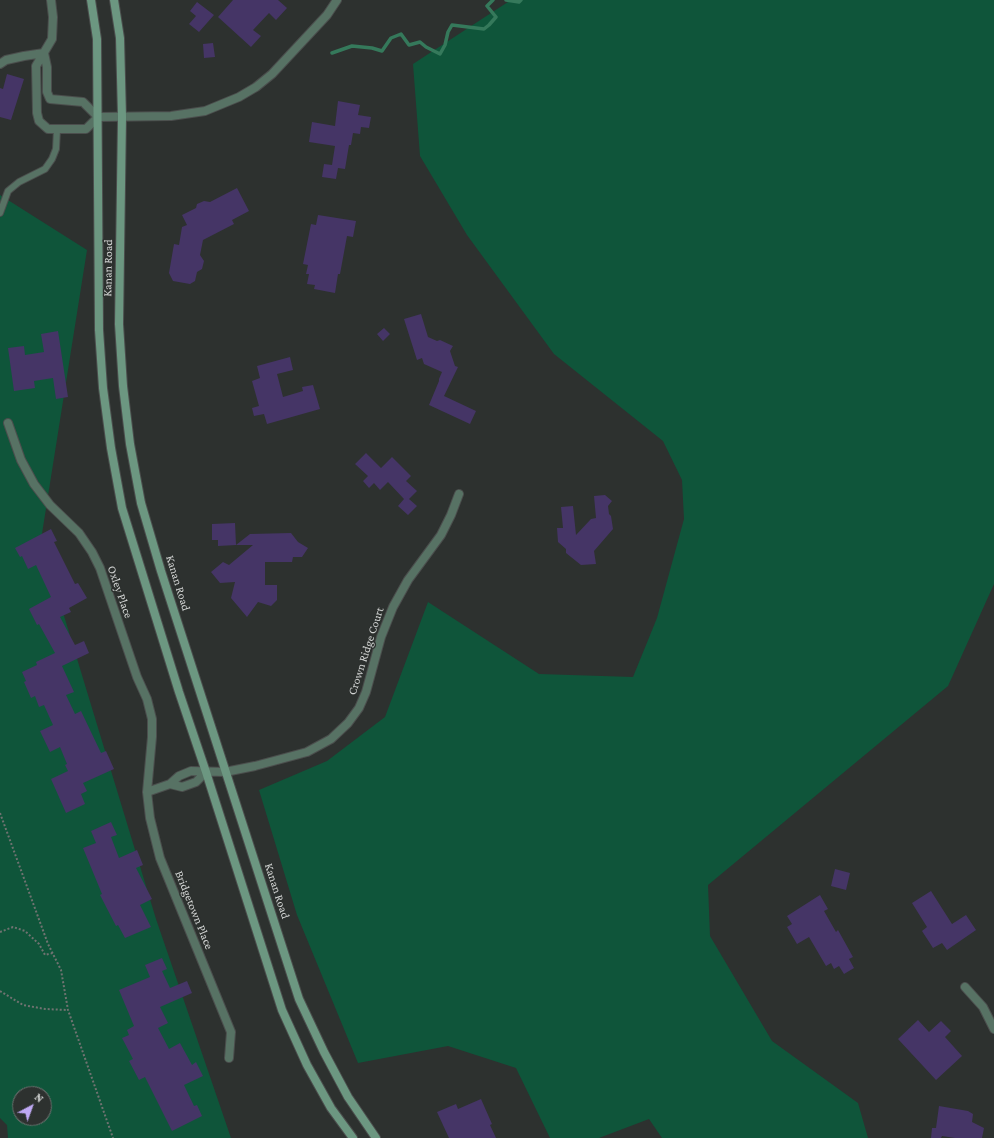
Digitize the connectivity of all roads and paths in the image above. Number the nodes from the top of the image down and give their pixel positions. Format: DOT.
graph roads {
  1 [pos="51,0"];
  2 [pos="91,0"];
  3 [pos="114,0"];
  4 [pos="337,0"];
  5 [pos="44,53"];
  6 [pos="0,64"];
  7 [pos="50,99"];
  8 [pos="36,109"];
  9 [pos="98,117"];
  10 [pos="122,117"];
  11 [pos="57,129"];
  12 [pos="0,213"];
  13 [pos="8,423"];
  14 [pos="459,494"];
  15 [pos="206,772"];
  16 [pos="225,772"];
  17 [pos="170,784"];
  18 [pos="147,792"];
  19 [pos="0,813"];
  20 [pos="0,932"];
  21 [pos="53,953"];
  22 [pos="965,987"];
  23 [pos="0,991"];
  24 [pos="68,1010"];
  25 [pos="994,1029"];
  26 [pos="229,1058"];
  27 [pos="113,1138"];
  28 [pos="352,1138"];
  29 [pos="376,1138"];
  1 -- 5 [label="street"];
  2 -- 9 [label="main road, Kanan Road"];
  3 -- 10 [label="main road, Kanan Road"];
  4 -- 10 [label="street"];
  5 -- 6 [label="street"];
  5 -- 7 [label="street"];
  5 -- 8 [label="street"];
  7 -- 8 [label="street"];
  7 -- 9 [label="street"];
  8 -- 11 [label="street"];
  9 -- 10 [label="street"];
  9 -- 11 [label="street"];
  9 -- 15 [label="main road, Kanan Road"];
  10 -- 16 [label="main road, Kanan Road"];
  11 -- 12 [label="lane"];
  13 -- 18 [label="street, Oxley Place"];
  14 -- 16 [label="street, Crown Ridge Court"];
  15 -- 16 [label="street, Crown Ridge Court"];
  15 -- 17 [label="street"];
  15 -- 17 [label="street"];
  15 -- 28 [label="main road, Kanan Road"];
  16 -- 29 [label="main road, Kanan Road"];
  17 -- 18 [label="street"];
  18 -- 26 [label="street, Bridgetown Place"];
  19 -- 21 [label="path"];
  20 -- 21 [label="path"];
  21 -- 24 [label="path"];
  22 -- 25 [label="street"];
  23 -- 24 [label="path"];
  24 -- 27 [label="path"];
}
